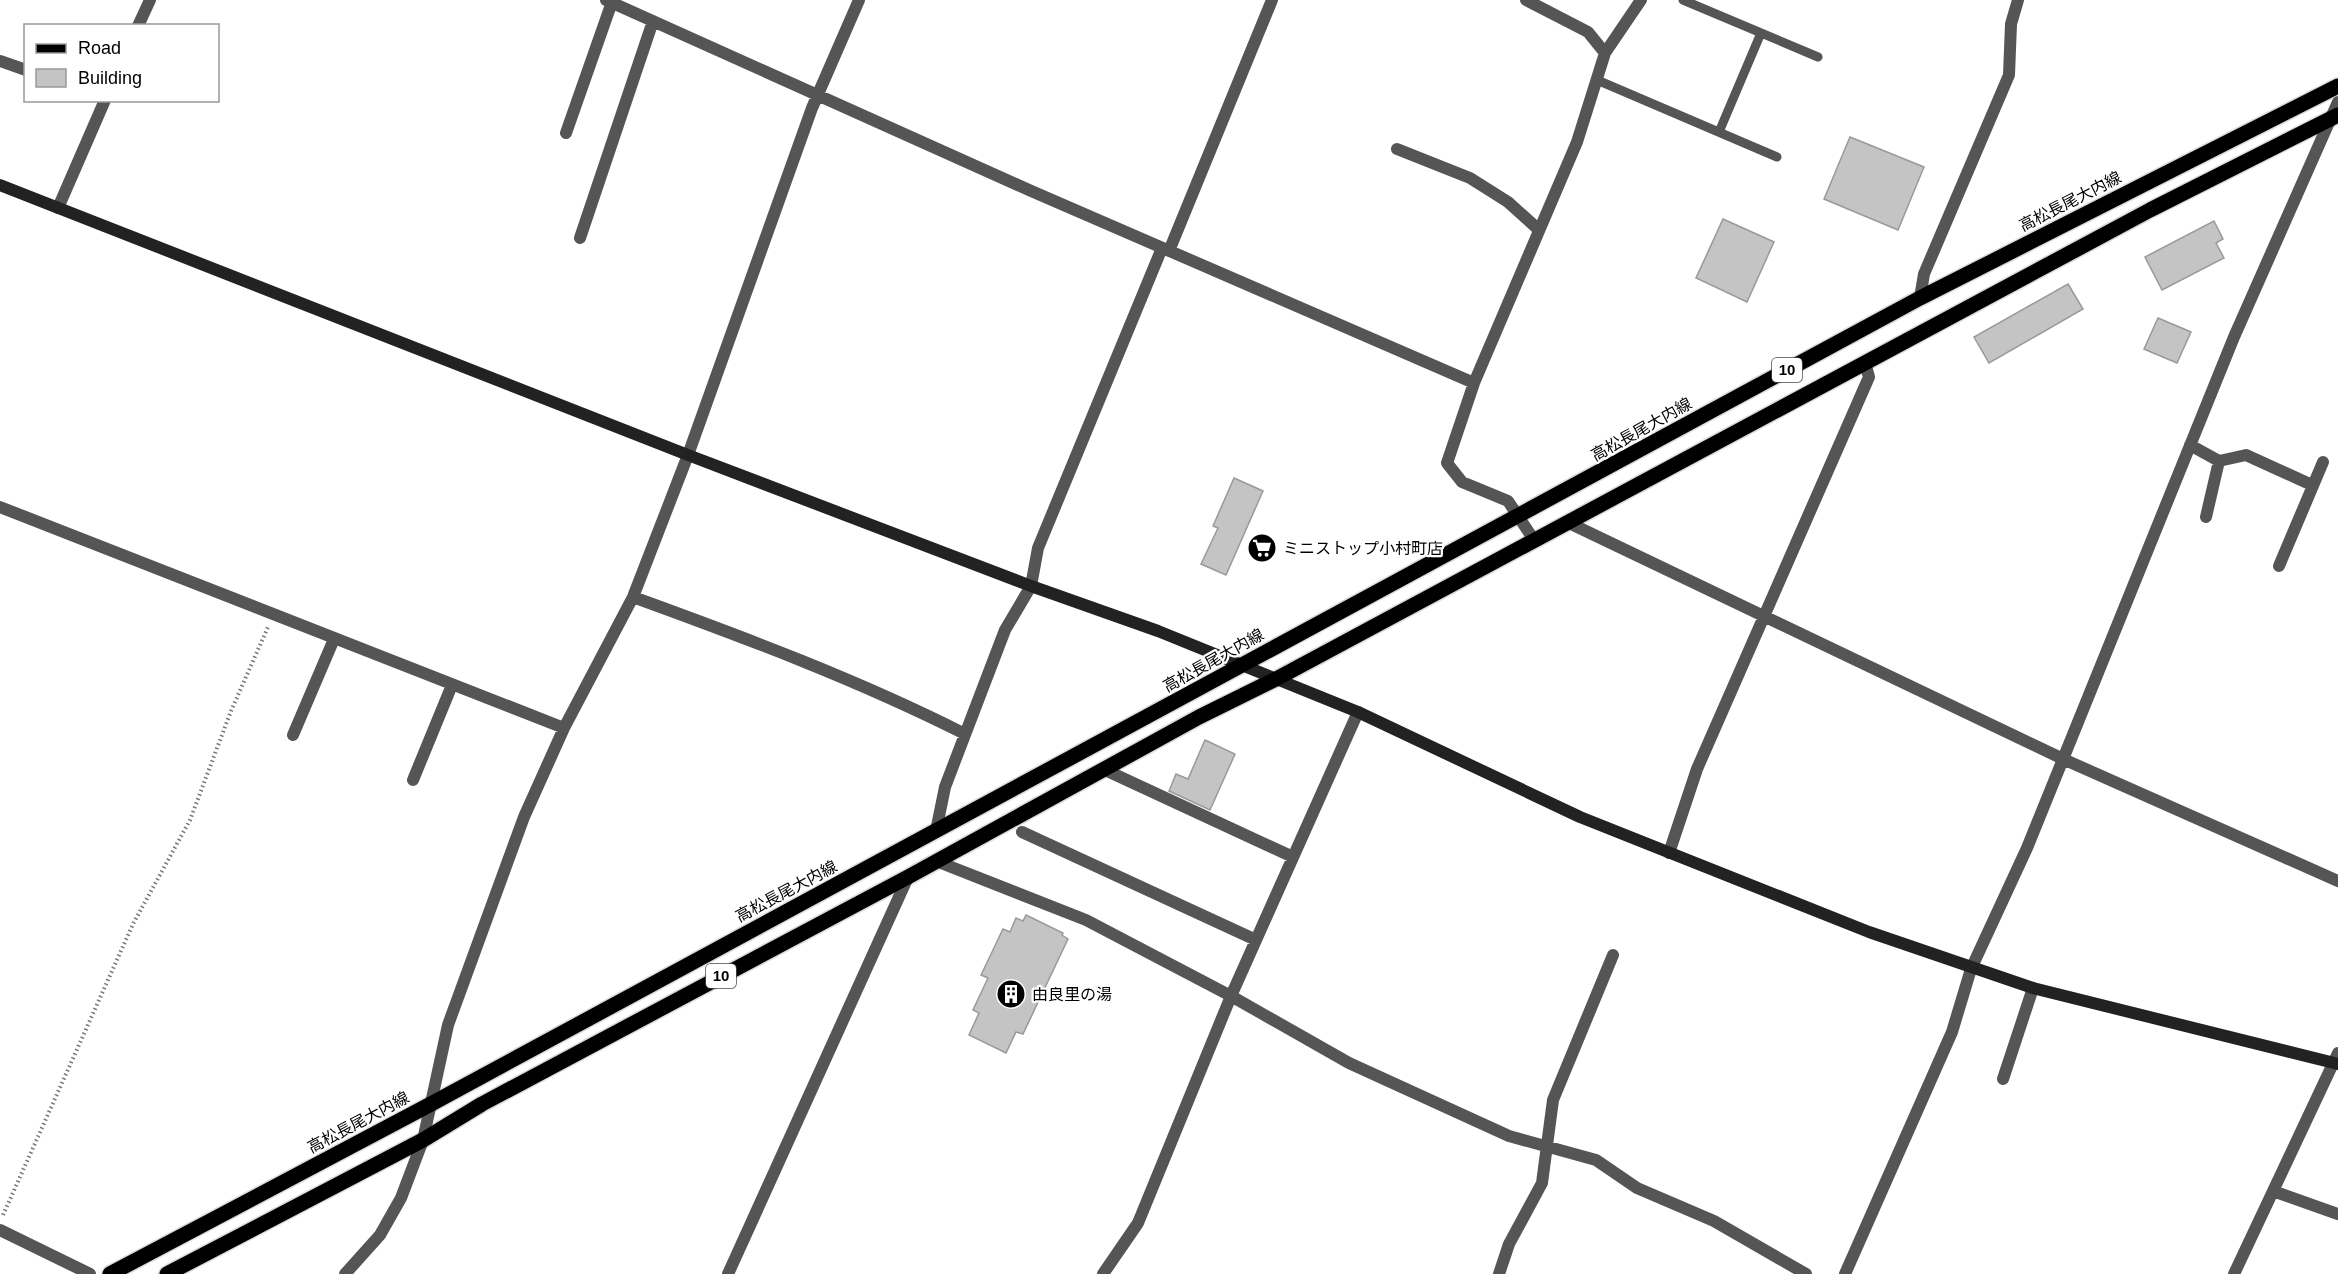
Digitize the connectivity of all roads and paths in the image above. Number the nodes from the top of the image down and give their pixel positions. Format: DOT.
graph roads {
  1 [pos="150,0"];
  2 [pos="859,0"];
  3 [pos="1272,0"];
  4 [pos="1526,0"];
  5 [pos="1641,0"];
  6 [pos="1683,0"];
  7 [pos="2018,0"];
  8 [pos="609,1"];
  9 [pos="653,21"];
  10 [pos="139,24"];
  11 [pos="1761,33"];
  12 [pos="1605,53"];
  13 [pos="1818,57"];
  14 [pos="0,61"];
  15 [pos="24,69"];
  16 [pos="1597,80"];
  17 [pos="2338,86"];
  18 [pos="818,94"];
  19 [pos="104,102"];
  20 [pos="2338,102"];
  21 [pos="2334,117"];
  22 [pos="1719,132"];
  23 [pos="566,133"];
  24 [pos="1397,149"];
  25 [pos="1777,157"];
  26 [pos="0,185"];
  27 [pos="58,208"];
  28 [pos="1539,230"];
  29 [pos="580,238"];
  30 [pos="1165,249"];
  31 [pos="1920,298"];
  32 [pos="1865,363"];
  33 [pos="1474,383"];
  34 [pos="2190,445"];
  35 [pos="688,455"];
  36 [pos="2219,461"];
  37 [pos="2323,462"];
  38 [pos="2312,485"];
  39 [pos="0,507"];
  40 [pos="1518,516"];
  41 [pos="2206,517"];
  42 [pos="1567,522"];
  43 [pos="1534,540"];
  44 [pos="2279,566"];
  45 [pos="1031,586"];
  46 [pos="633,597"];
  47 [pos="274,615"];
  48 [pos="1766,616"];
  49 [pos="334,639"];
  50 [pos="1241,665"];
  51 [pos="1276,678"];
  52 [pos="452,685"];
  53 [pos="1358,712"];
  54 [pos="564,728"];
  55 [pos="965,734"];
  56 [pos="293,735"];
  57 [pos="2063,759"];
  58 [pos="1102,769"];
  59 [pos="413,780"];
  60 [pos="936,831"];
  61 [pos="1022,832"];
  62 [pos="1670,853"];
  63 [pos="1293,857"];
  64 [pos="936,861"];
  65 [pos="908,877"];
  66 [pos="2338,881"];
  67 [pos="1256,940"];
  68 [pos="1613,955"];
  69 [pos="1971,969"];
  70 [pos="2033,988"];
  71 [pos="1231,996"];
  72 [pos="2337,1060"];
  73 [pos="2003,1079"];
  74 [pos="431,1104"];
  75 [pos="423,1140"];
  76 [pos="1547,1148"];
  77 [pos="2273,1191"];
  78 [pos="2338,1214"];
  79 [pos="0,1221"];
  80 [pos="0,1230"];
  81 [pos="90,1274"];
  82 [pos="110,1274"];
  83 [pos="167,1274"];
  84 [pos="345,1274"];
  85 [pos="728,1274"];
  86 [pos="1103,1274"];
  87 [pos="1499,1274"];
  88 [pos="1806,1274"];
  89 [pos="1845,1274"];
  90 [pos="2234,1274"];
  1 -- 10 [label="street"];
  2 -- 18 [label="street"];
  3 -- 30 [label="street"];
  4 -- 12 [label="street"];
  5 -- 12 [label="street"];
  6 -- 11 [label="lane"];
  7 -- 31 [label="street"];
  8 -- 9 [label="street"];
  8 -- 23 [label="street"];
  9 -- 18 [label="street"];
  9 -- 29 [label="street"];
  11 -- 13 [label="lane"];
  11 -- 22 [label="lane"];
  12 -- 16 [label="street"];
  14 -- 15 [label="street"];
  16 -- 22 [label="lane"];
  16 -- 28 [label="street"];
  17 -- 31 [label="main road, 高松長尾大内線 / 10"];
  18 -- 30 [label="street"];
  18 -- 35 [label="street"];
  19 -- 27 [label="street"];
  20 -- 21 [label="street"];
  21 -- 32 [label="main road, 10"];
  21 -- 34 [label="street"];
  22 -- 25 [label="lane"];
  24 -- 28 [label="street"];
  26 -- 27 [label="street"];
  27 -- 35 [label="street"];
  28 -- 33 [label="street"];
  30 -- 33 [label="street"];
  30 -- 45 [label="street"];
  31 -- 40 [label="main road, 高松長尾大内線 / 10"];
  32 -- 42 [label="main road, 10"];
  32 -- 48 [label="street"];
  33 -- 40 [label="street"];
  34 -- 36 [label="street"];
  34 -- 57 [label="street"];
  35 -- 45 [label="street"];
  35 -- 46 [label="street"];
  36 -- 38 [label="street"];
  36 -- 41 [label="street"];
  37 -- 38 [label="street"];
  38 -- 44 [label="street"];
  39 -- 47 [label="street"];
  40 -- 43 [label="street"];
  40 -- 50 [label="main road, 高松長尾大内線 / 10"];
  42 -- 43 [label="main road, 10"];
  42 -- 48 [label="street"];
  43 -- 51 [label="main road, 10"];
  45 -- 50 [label="street"];
  45 -- 55 [label="street"];
  46 -- 54 [label="street"];
  46 -- 55 [label="street"];
  47 -- 49 [label="street"];
  47 -- 79 [label="path"];
  48 -- 57 [label="street"];
  48 -- 62 [label="street"];
  49 -- 52 [label="street"];
  49 -- 56 [label="street"];
  50 -- 51 [label="street"];
  50 -- 60 [label="main road, 高松長尾大内線 / 10"];
  51 -- 53 [label="street"];
  51 -- 58 [label="main road, 10"];
  52 -- 54 [label="street"];
  52 -- 59 [label="street"];
  53 -- 62 [label="street"];
  53 -- 63 [label="street"];
  54 -- 74 [label="street"];
  55 -- 60 [label="street"];
  57 -- 66 [label="street"];
  57 -- 69 [label="street"];
  58 -- 63 [label="street"];
  58 -- 64 [label="main road, 10"];
  60 -- 74 [label="main road, 高松長尾大内線 / 10"];
  61 -- 67 [label="street"];
  62 -- 69 [label="street"];
  63 -- 67 [label="street"];
  64 -- 65 [label="main road, 10"];
  64 -- 71 [label="street"];
  65 -- 75 [label="main road, 10"];
  65 -- 85 [label="street"];
  67 -- 71 [label="street"];
  68 -- 76 [label="street"];
  69 -- 70 [label="street"];
  69 -- 89 [label="street"];
  70 -- 72 [label="street"];
  70 -- 73 [label="street"];
  71 -- 76 [label="street"];
  71 -- 86 [label="street"];
  72 -- 77 [label="street"];
  74 -- 75 [label="street"];
  74 -- 82 [label="main road, 高松長尾大内線 / 10"];
  75 -- 83 [label="main road, 10"];
  75 -- 84 [label="street"];
  76 -- 87 [label="street"];
  76 -- 88 [label="street"];
  77 -- 78 [label="street"];
  77 -- 90 [label="street"];
  80 -- 81 [label="street"];
}
